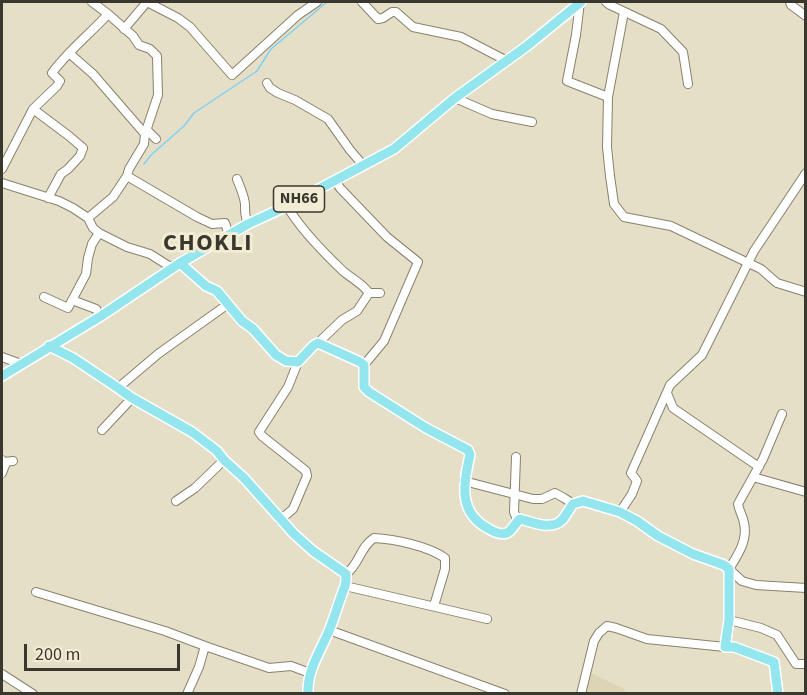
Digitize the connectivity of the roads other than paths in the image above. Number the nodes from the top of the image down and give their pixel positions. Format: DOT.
graph roads {
  1 [pos="92,2"];
  2 [pos="147,2"];
  3 [pos="362,2"];
  4 [pos="580,2"];
  5 [pos="606,2"];
  6 [pos="790,2"];
  7 [pos="312,3"];
  8 [pos="624,12"];
  9 [pos="108,14"];
  10 [pos="806,16"];
  11 [pos="124,29"];
  12 [pos="69,53"];
  13 [pos="507,62"];
  14 [pos="267,83"];
  15 [pos="688,84"];
  16 [pos="608,97"];
  17 [pos="455,98"];
  18 [pos="33,109"];
  19 [pos="532,122"];
  20 [pos="146,132"];
  21 [pos="156,139"];
  22 [pos="363,165"];
  23 [pos="2,169"];
  24 [pos="806,173"];
  25 [pos="127,176"];
  26 [pos="237,178"];
  27 [pos="335,180"];
  28 [pos="2,183"];
  29 [pos="48,198"];
  30 [pos="287,206"];
  31 [pos="88,218"];
  32 [pos="248,224"];
  33 [pos="99,233"];
  34 [pos="230,234"];
  35 [pos="748,263"];
  36 [pos="176,266"];
  37 [pos="806,292"];
  38 [pos="369,293"];
  39 [pos="380,293"];
  40 [pos="44,297"];
  41 [pos="72,300"];
  42 [pos="228,304"];
  43 [pos="101,315"];
  44 [pos="318,343"];
  45 [pos="49,346"];
  46 [pos="2,357"];
  47 [pos="298,362"];
  48 [pos="21,364"];
  49 [pos="364,365"];
  50 [pos="2,376"];
  51 [pos="118,388"];
  52 [pos="667,393"];
  53 [pos="132,398"];
  54 [pos="782,414"];
  55 [pos="102,430"];
  56 [pos="516,457"];
  57 [pos="224,460"];
  58 [pos="3,461"];
  59 [pos="13,461"];
  60 [pos="759,467"];
  61 [pos="2,473"];
  62 [pos="753,477"];
  63 [pos="464,481"];
  64 [pos="806,492"];
  65 [pos="514,494"];
  66 [pos="176,501"];
  67 [pos="573,504"];
  68 [pos="620,512"];
  69 [pos="519,519"];
  70 [pos="280,520"];
  71 [pos="441,555"];
  72 [pos="453,562"];
  73 [pos="729,569"];
  74 [pos="346,574"];
  75 [pos="345,586"];
  76 [pos="806,588"];
  77 [pos="36,592"];
  78 [pos="434,606"];
  79 [pos="487,619"];
  80 [pos="729,620"];
  81 [pos="329,630"];
  82 [pos="205,646"];
  83 [pos="725,647"];
  84 [pos="806,663"];
  85 [pos="310,673"];
  86 [pos="2,674"];
  87 [pos="33,693"];
  88 [pos="187,693"];
  89 [pos="308,693"];
  90 [pos="505,693"];
  91 [pos="581,693"];
  92 [pos="778,693"];
  1 -- 9 [label="street"];
  2 -- 7 [label="street"];
  2 -- 11 [label="street"];
  3 -- 13 [label="street"];
  4 -- 13 [label="main road, NH66"];
  4 -- 16 [label="street"];
  5 -- 8 [label="street"];
  6 -- 10 [label="street"];
  8 -- 15 [label="street"];
  8 -- 16 [label="street"];
  9 -- 11 [label="street"];
  9 -- 12 [label="street"];
  11 -- 20 [label="street"];
  12 -- 18 [label="street"];
  12 -- 20 [label="street"];
  13 -- 17 [label="main road, NH66"];
  14 -- 22 [label="street"];
  16 -- 35 [label="street"];
  17 -- 19 [label="street"];
  17 -- 22 [label="main road, NH66"];
  18 -- 23 [label="street"];
  18 -- 29 [label="street"];
  20 -- 21 [label="street"];
  20 -- 25 [label="street"];
  22 -- 27 [label="main road, NH66"];
  24 -- 35 [label="street"];
  25 -- 31 [label="street"];
  25 -- 34 [label="street"];
  26 -- 32 [label="street"];
  27 -- 30 [label="main road, NH66"];
  27 -- 49 [label="street"];
  28 -- 29 [label="street"];
  29 -- 31 [label="street"];
  30 -- 32 [label="main road, NH66"];
  30 -- 38 [label="street"];
  31 -- 33 [label="street"];
  32 -- 34 [label="main road, NH66"];
  33 -- 36 [label="street"];
  33 -- 41 [label="street"];
  34 -- 36 [label="main road, NH66"];
  35 -- 37 [label="street"];
  35 -- 52 [label="street"];
  36 -- 42 [label="main road"];
  36 -- 43 [label="main road, NH66"];
  38 -- 39 [label="street"];
  38 -- 44 [label="street"];
  40 -- 41 [label="street"];
  41 -- 43 [label="street"];
  42 -- 47 [label="main road"];
  42 -- 51 [label="street"];
  43 -- 45 [label="main road, NH66"];
  44 -- 47 [label="main road"];
  44 -- 49 [label="main road"];
  45 -- 48 [label="main road, NH66"];
  45 -- 51 [label="main road"];
  46 -- 48 [label="street"];
  47 -- 70 [label="street"];
  48 -- 50 [label="main road, NH66"];
  49 -- 63 [label="main road"];
  51 -- 53 [label="main road"];
  52 -- 60 [label="street"];
  52 -- 68 [label="street"];
  53 -- 55 [label="street"];
  53 -- 57 [label="main road"];
  54 -- 60 [label="street"];
  56 -- 65 [label="street"];
  57 -- 66 [label="street"];
  57 -- 70 [label="main road"];
  58 -- 59 [label="street"];
  58 -- 61 [label="street"];
  60 -- 62 [label="street"];
  62 -- 64 [label="street"];
  62 -- 73 [label="street"];
  63 -- 65 [label="street"];
  63 -- 69 [label="main road"];
  65 -- 67 [label="street"];
  65 -- 69 [label="street"];
  67 -- 68 [label="main road"];
  67 -- 69 [label="main road"];
  68 -- 73 [label="main road"];
  70 -- 74 [label="main road"];
  71 -- 72 [label="street"];
  71 -- 74 [label="street"];
  71 -- 78 [label="street"];
  73 -- 76 [label="street"];
  73 -- 80 [label="main road"];
  74 -- 75 [label="main road"];
  75 -- 78 [label="street"];
  75 -- 81 [label="main road"];
  77 -- 82 [label="street"];
  78 -- 79 [label="street"];
  80 -- 83 [label="main road"];
  80 -- 84 [label="street"];
  81 -- 85 [label="main road"];
  81 -- 90 [label="street"];
  82 -- 85 [label="street"];
  82 -- 88 [label="street"];
  83 -- 91 [label="street"];
  83 -- 92 [label="main road"];
  85 -- 89 [label="main road"];
  86 -- 87 [label="street"];
}
